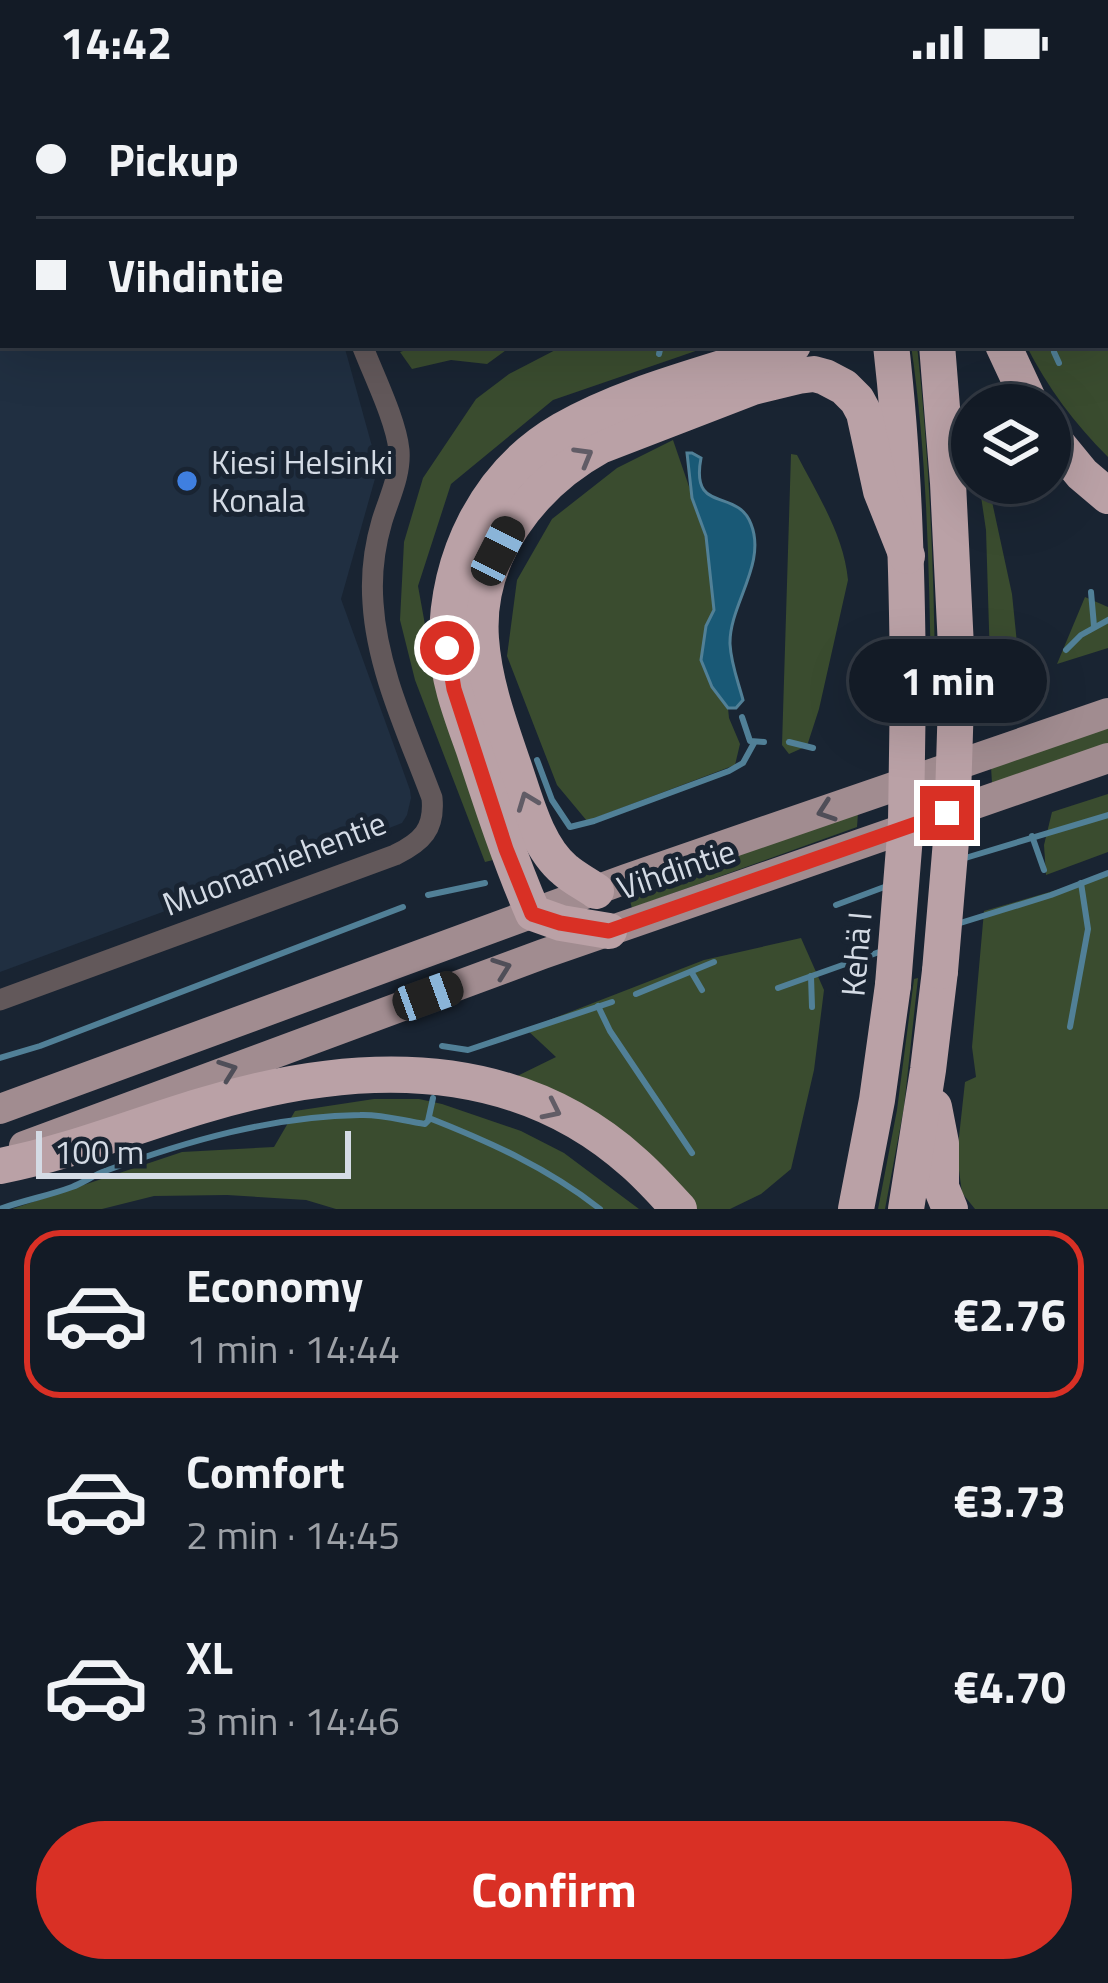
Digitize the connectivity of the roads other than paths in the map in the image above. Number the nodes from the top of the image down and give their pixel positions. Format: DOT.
graph roads {
  1 [pos="363,348"];
  2 [pos="784,348"];
  3 [pos="892,348"];
  4 [pos="937,348"];
  5 [pos="1004,348"];
  6 [pos="1021,384"];
  7 [pos="1071,460"];
  8 [pos="1108,496"];
  9 [pos="907,556"];
  10 [pos="1108,713"];
  11 [pos="1108,758"];
  12 [pos="596,890"];
  13 [pos="532,914"];
  14 [pos="609,931"];
  15 [pos="0,1000"];
  16 [pos="928,1070"];
  17 [pos="0,1109"];
  18 [pos="0,1155"];
  19 [pos="0,1166"];
  20 [pos="679,1209"];
  21 [pos="856,1209"];
  22 [pos="905,1209"];
  23 [pos="950,1209"];
  1 -- 15 [label="street, Muonamiehentie"];
  2 -- 13 [label="highway"];
  3 -- 9 [label="highway, Kehä I"];
  4 -- 16 [label="highway, bridge"];
  5 -- 6 [label="highway"];
  7 -- 8 [label="highway"];
  12 -- 9 [label="highway, one-way"];
  9 -- 21 [label="highway, Kehä I, bridge"];
  10 -- 12 [label="main road, Vihdintie, one-way"];
  11 -- 14 [label="main road, Vihdintie"];
  12 -- 13 [label="main road, Vihdintie"];
  13 -- 14 [label="highway"];
  13 -- 17 [label="main road, Vihdintie"];
  18 -- 14 [label="main road, Vihdintie, one-way"];
  16 -- 22 [label="highway"];
  16 -- 23 [label="highway"];
  19 -- 20 [label="highway, one-way"];
}
